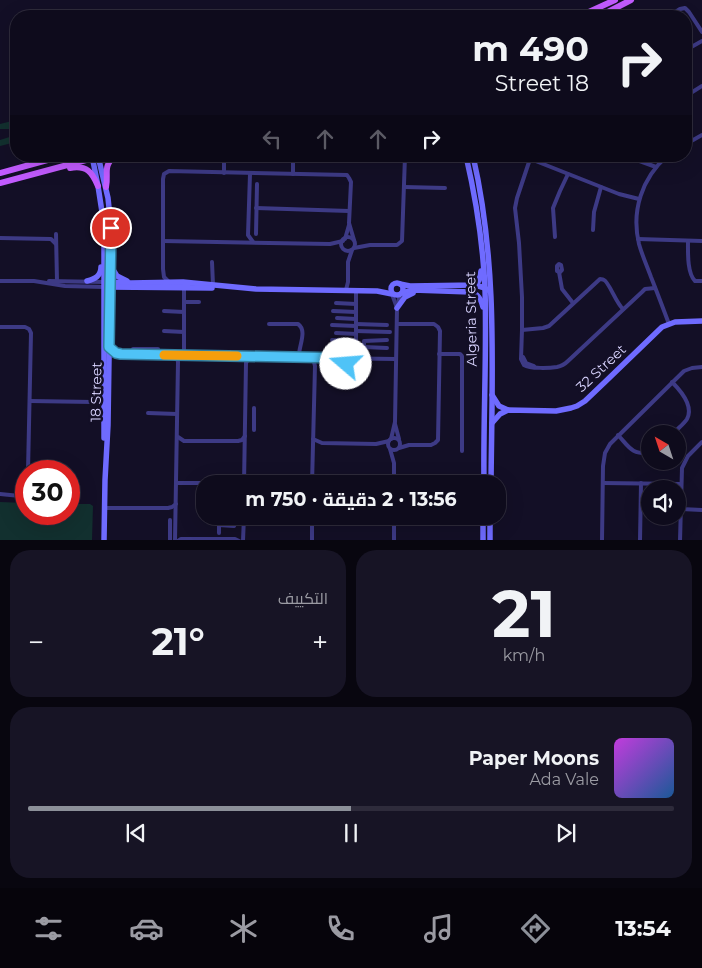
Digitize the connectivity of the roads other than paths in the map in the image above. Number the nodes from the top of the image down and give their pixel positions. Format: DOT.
graph roads {
  1 [pos="615,0"];
  2 [pos="631,0"];
  3 [pos="593,10"];
  4 [pos="612,10"];
  5 [pos="692,18"];
  6 [pos="702,32"];
  7 [pos="40,162"];
  8 [pos="79,162"];
  9 [pos="97,162"];
  10 [pos="110,162"];
  11 [pos="224,162"];
  12 [pos="293,162"];
  13 [pos="404,162"];
  14 [pos="467,162"];
  15 [pos="474,162"];
  16 [pos="530,162"];
  17 [pos="536,162"];
  18 [pos="639,162"];
  19 [pos="661,162"];
  20 [pos="65,166"];
  21 [pos="654,169"];
  22 [pos="0,173"];
  23 [pos="224,173"];
  24 [pos="250,174"];
  25 [pos="293,174"];
  26 [pos="567,174"];
  27 [pos="0,183"];
  28 [pos="249,185"];
  29 [pos="102,186"];
  30 [pos="404,187"];
  31 [pos="445,188"];
  32 [pos="602,188"];
  33 [pos="639,201"];
  34 [pos="256,210"];
  35 [pos="349,211"];
  36 [pos="249,212"];
  37 [pos="349,223"];
  38 [pos="593,230"];
  39 [pos="256,234"];
  40 [pos="555,237"];
  41 [pos="0,238"];
  42 [pos="50,239"];
  43 [pos="344,240"];
  44 [pos="354,240"];
  45 [pos="163,241"];
  46 [pos="638,241"];
  47 [pos="688,241"];
  48 [pos="702,241"];
  49 [pos="253,242"];
  50 [pos="56,244"];
  51 [pos="353,249"];
  52 [pos="344,250"];
  53 [pos="104,258"];
  54 [pos="483,259"];
  55 [pos="212,262"];
  56 [pos="348,262"];
  57 [pos="110,265"];
  58 [pos="163,269"];
  59 [pos="559,272"];
  60 [pos="0,281"];
  61 [pos="56,281"];
  62 [pos="87,281"];
  63 [pos="702,281"];
  64 [pos="34,282"];
  65 [pos="131,283"];
  66 [pos="152,283"];
  67 [pos="170,283"];
  68 [pos="400,284"];
  69 [pos="107,285"];
  70 [pos="213,285"];
  71 [pos="474,285"];
  72 [pos="391,286"];
  73 [pos="655,286"];
  74 [pos="184,288"];
  75 [pos="256,288"];
  76 [pos="485,288"];
  77 [pos="351,290"];
  78 [pos="423,290"];
  79 [pos="378,291"];
  80 [pos="392,294"];
  81 [pos="401,294"];
  82 [pos="184,302"];
  83 [pos="199,302"];
  84 [pos="336,303"];
  85 [pos="573,303"];
  86 [pos="356,304"];
  87 [pos="397,308"];
  88 [pos="623,309"];
  89 [pos="164,311"];
  90 [pos="333,311"];
  91 [pos="184,312"];
  92 [pos="356,312"];
  93 [pos="337,318"];
  94 [pos="356,319"];
  95 [pos="485,319"];
  96 [pos="702,321"];
  97 [pos="268,324"];
  98 [pos="397,324"];
  99 [pos="669,324"];
  100 [pos="332,325"];
  101 [pos="387,325"];
  102 [pos="0,327"];
  103 [pos="522,328"];
  104 [pos="356,329"];
  105 [pos="164,331"];
  106 [pos="184,332"];
  107 [pos="390,332"];
  108 [pos="336,333"];
  109 [pos="332,340"];
  110 [pos="387,340"];
  111 [pos="356,341"];
  112 [pos="109,347"];
  113 [pos="364,347"];
  114 [pos="336,348"];
  115 [pos="356,348"];
  116 [pos="387,348"];
  117 [pos="133,349"];
  118 [pos="146,349"];
  119 [pos="158,349"];
  120 [pos="146,354"];
  121 [pos="440,354"];
  122 [pos="173,355"];
  123 [pos="184,355"];
  124 [pos="252,356"];
  125 [pos="299,357"];
  126 [pos="310,357"];
  127 [pos="346,358"];
  128 [pos="356,358"];
  129 [pos="364,358"];
  130 [pos="396,359"];
  131 [pos="702,367"];
  132 [pos="347,376"];
  133 [pos="492,379"];
  134 [pos="672,382"];
  135 [pos="492,393"];
  136 [pos="104,396"];
  137 [pos="30,401"];
  138 [pos="94,402"];
  139 [pos="254,408"];
  140 [pos="104,410"];
  141 [pos="508,410"];
  142 [pos="148,413"];
  143 [pos="178,414"];
  144 [pos="245,418"];
  145 [pos="254,418"];
  146 [pos="395,422"];
  147 [pos="681,425"];
  148 [pos="491,426"];
  149 [pos="254,430"];
  150 [pos="618,435"];
  151 [pos="177,436"];
  152 [pos="245,436"];
  153 [pos="313,438"];
  154 [pos="390,440"];
  155 [pos="400,441"];
  156 [pos="702,442"];
  157 [pos="390,449"];
  158 [pos="399,449"];
  159 [pos="462,451"];
  160 [pos="641,452"];
  161 [pos="28,460"];
  162 [pos="394,463"];
  163 [pos="244,475"];
  164 [pos="312,475"];
  165 [pos="394,475"];
  166 [pos="484,475"];
  167 [pos="491,475"];
  168 [pos="105,480"];
  169 [pos="681,480"];
  170 [pos="176,483"];
  171 [pos="196,483"];
  172 [pos="603,483"];
  173 [pos="641,483"];
  174 [pos="0,494"];
  175 [pos="15,494"];
  176 [pos="176,504"];
  177 [pos="104,508"];
  178 [pos="686,510"];
  179 [pos="702,510"];
  180 [pos="170,520"];
  181 [pos="219,525"];
  182 [pos="234,525"];
  183 [pos="244,525"];
  184 [pos="312,525"];
  185 [pos="394,525"];
  186 [pos="483,525"];
  187 [pos="490,525"];
  188 [pos="680,525"];
  189 [pos="219,533"];
  190 [pos="104,540"];
  191 [pos="170,540"];
  192 [pos="176,540"];
  193 [pos="239,540"];
  194 [pos="243,540"];
  195 [pos="312,540"];
  196 [pos="394,540"];
  197 [pos="483,540"];
  198 [pos="490,540"];
  199 [pos="602,540"];
  200 [pos="640,540"];
  201 [pos="680,540"];
  1 -- 3 [label="main road"];
  2 -- 4 [label="main road"];
  5 -- 6 [label="street"];
  7 -- 22 [label="main road"];
  8 -- 20 [label="main road"];
  9 -- 29 [label="street, 18 Street"];
  10 -- 29 [label="main road"];
  11 -- 23 [label="street"];
  12 -- 25 [label="street"];
  13 -- 30 [label="street"];
  14 -- 54 [label="street, Algeria Street"];
  15 -- 133 [label="street, Algeria Street"];
  16 -- 103 [label="street"];
  17 -- 26 [label="street"];
  18 -- 21 [label="street"];
  19 -- 21 [label="street"];
  20 -- 27 [label="main road"];
  20 -- 29 [label="main road"];
  21 -- 33 [label="street"];
  23 -- 24 [label="street"];
  23 -- 45 [label="street"];
  24 -- 25 [label="street"];
  24 -- 28 [label="street"];
  25 -- 35 [label="street"];
  26 -- 32 [label="street"];
  26 -- 40 [label="street"];
  28 -- 34 [label="street"];
  28 -- 36 [label="street"];
  29 -- 53 [label="street, 18 Street"];
  29 -- 57 [label="street, 18 Street"];
  30 -- 31 [label="street"];
  30 -- 51 [label="street"];
  32 -- 33 [label="street"];
  32 -- 38 [label="street"];
  33 -- 46 [label="street"];
  34 -- 35 [label="street"];
  34 -- 36 [label="street"];
  34 -- 39 [label="street"];
  35 -- 37 [label="street"];
  36 -- 49 [label="street"];
  37 -- 43 [label="street"];
  37 -- 44 [label="street"];
  41 -- 42 [label="street"];
  42 -- 50 [label="street"];
  42 -- 50 [label="street"];
  43 -- 44 [label="street"];
  43 -- 49 [label="street"];
  43 -- 52 [label="street"];
  44 -- 51 [label="street"];
  45 -- 49 [label="street"];
  45 -- 58 [label="street"];
  46 -- 47 [label="street"];
  46 -- 73 [label="street"];
  47 -- 48 [label="street"];
  47 -- 63 [label="street"];
  50 -- 61 [label="street"];
  51 -- 52 [label="street"];
  51 -- 56 [label="street"];
  52 -- 56 [label="street"];
  53 -- 62 [label="street"];
  53 -- 69 [label="street, 18 Street"];
  54 -- 71 [label="street"];
  54 -- 76 [label="street, Algeria Street"];
  55 -- 70 [label="street"];
  56 -- 77 [label="street"];
  57 -- 65 [label="street"];
  57 -- 69 [label="street, 18 Street"];
  58 -- 66 [label="street"];
  58 -- 67 [label="street"];
  59 -- 85 [label="street"];
  60 -- 64 [label="street"];
  61 -- 62 [label="street"];
  61 -- 64 [label="street"];
  62 -- 69 [label="street"];
  64 -- 69 [label="street"];
  65 -- 66 [label="street"];
  65 -- 69 [label="street"];
  66 -- 67 [label="street"];
  67 -- 70 [label="street"];
  68 -- 71 [label="street"];
  68 -- 72 [label="street"];
  68 -- 81 [label="street"];
  69 -- 74 [label="street"];
  69 -- 112 [label="street, 18 Street"];
  69 -- 136 [label="street, 18 Street"];
  70 -- 75 [label="street"];
  71 -- 76 [label="street"];
  72 -- 79 [label="street"];
  72 -- 80 [label="street"];
  73 -- 88 [label="street"];
  73 -- 99 [label="street"];
  74 -- 75 [label="street"];
  74 -- 82 [label="street"];
  75 -- 77 [label="street"];
  76 -- 95 [label="street, Algeria Street"];
  76 -- 133 [label="street"];
  77 -- 79 [label="street"];
  77 -- 86 [label="street"];
  78 -- 81 [label="street"];
  78 -- 87 [label="street"];
  78 -- 95 [label="street"];
  79 -- 80 [label="street"];
  80 -- 81 [label="street"];
  80 -- 87 [label="street"];
  81 -- 87 [label="street"];
  82 -- 83 [label="street"];
  82 -- 91 [label="street"];
  84 -- 86 [label="street"];
  85 -- 88 [label="street"];
  85 -- 103 [label="street"];
  86 -- 92 [label="street"];
  87 -- 98 [label="street"];
  88 -- 103 [label="street"];
  89 -- 91 [label="street"];
  90 -- 92 [label="street"];
  91 -- 106 [label="street"];
  92 -- 94 [label="street"];
  93 -- 94 [label="street"];
  94 -- 104 [label="street"];
  95 -- 166 [label="street, Algeria Street"];
  96 -- 99 [label="street"];
  97 -- 125 [label="street"];
  98 -- 121 [label="street"];
  98 -- 130 [label="street"];
  99 -- 141 [label="street, 32 Street"];
  100 -- 104 [label="street"];
  101 -- 104 [label="street"];
  102 -- 137 [label="street"];
  104 -- 107 [label="street"];
  104 -- 108 [label="street"];
  104 -- 111 [label="street"];
  105 -- 106 [label="street"];
  106 -- 123 [label="street"];
  109 -- 111 [label="street"];
  110 -- 113 [label="street"];
  111 -- 115 [label="street"];
  112 -- 120 [label="street"];
  112 -- 168 [label="street, 18 Street"];
  113 -- 116 [label="street"];
  113 -- 129 [label="street"];
  114 -- 115 [label="street"];
  115 -- 128 [label="street"];
  117 -- 118 [label="street"];
  118 -- 119 [label="street"];
  118 -- 120 [label="street"];
  120 -- 122 [label="street"];
  121 -- 158 [label="street"];
  121 -- 159 [label="street"];
  122 -- 123 [label="street"];
  122 -- 143 [label="street"];
  123 -- 124 [label="street"];
  124 -- 125 [label="street"];
  124 -- 144 [label="street"];
  125 -- 126 [label="street"];
  126 -- 127 [label="street"];
  126 -- 153 [label="street"];
  127 -- 128 [label="street"];
  127 -- 132 [label="street"];
  128 -- 129 [label="street"];
  129 -- 130 [label="street"];
  130 -- 146 [label="street"];
  131 -- 134 [label="street"];
  133 -- 135 [label="street, Algeria Street"];
  134 -- 147 [label="street"];
  134 -- 150 [label="street"];
  135 -- 141 [label="street"];
  135 -- 148 [label="street, Algeria Street"];
  136 -- 138 [label="street"];
  136 -- 140 [label="street, 18 Street"];
  137 -- 138 [label="street"];
  137 -- 161 [label="street"];
  138 -- 140 [label="street"];
  139 -- 145 [label="street"];
  140 -- 168 [label="street, 18 Street"];
  141 -- 148 [label="street"];
  142 -- 143 [label="street"];
  143 -- 151 [label="street"];
  144 -- 145 [label="street"];
  144 -- 152 [label="street"];
  145 -- 149 [label="street"];
  146 -- 154 [label="street"];
  146 -- 155 [label="street"];
  148 -- 167 [label="street, Algeria Street"];
  150 -- 160 [label="street"];
  150 -- 172 [label="street"];
  151 -- 152 [label="street"];
  151 -- 170 [label="street"];
  152 -- 163 [label="street"];
  153 -- 154 [label="street"];
  153 -- 164 [label="street"];
  154 -- 155 [label="street"];
  154 -- 157 [label="street"];
  155 -- 158 [label="street"];
  156 -- 169 [label="street"];
  157 -- 158 [label="street"];
  157 -- 162 [label="street"];
  158 -- 162 [label="street"];
  162 -- 165 [label="street"];
  168 -- 177 [label="street, 18 Street"];
  170 -- 171 [label="street"];
  170 -- 176 [label="street"];
  172 -- 173 [label="street"];
  172 -- 199 [label="street"];
  173 -- 200 [label="street"];
  174 -- 175 [label="street"];
  176 -- 177 [label="street"];
  176 -- 192 [label="street"];
  177 -- 190 [label="street, 18 Street"];
  178 -- 179 [label="street"];
  180 -- 191 [label="street"];
  181 -- 182 [label="street"];
  181 -- 189 [label="street"];
  183 -- 194 [label="street"];
  184 -- 195 [label="street"];
  185 -- 196 [label="street"];
  186 -- 197 [label="street"];
  187 -- 198 [label="street"];
  188 -- 201 [label="street"];
  192 -- 193 [label="street"];
}
